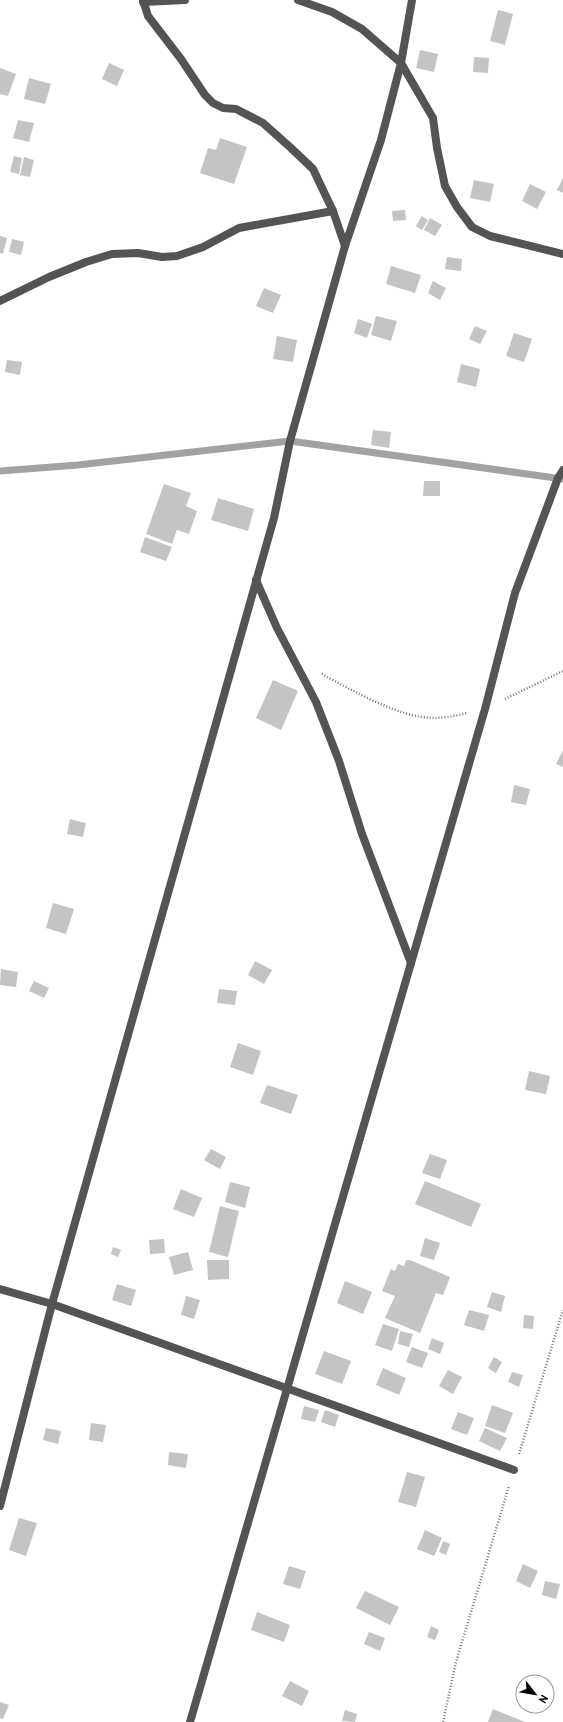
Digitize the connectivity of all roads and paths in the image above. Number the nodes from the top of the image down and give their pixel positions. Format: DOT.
graph roads {
  1 [pos="185,0"];
  2 [pos="298,0"];
  3 [pos="412,0"];
  4 [pos="143,1"];
  5 [pos="401,63"];
  6 [pos="333,211"];
  7 [pos="345,246"];
  8 [pos="563,254"];
  9 [pos="0,301"];
  10 [pos="563,470"];
  11 [pos="256,580"];
  12 [pos="563,671"];
  13 [pos="318,672"];
  14 [pos="484,709"];
  15 [pos="411,963"];
  16 [pos="0,1289"];
  17 [pos="52,1304"];
  18 [pos="563,1310"];
  19 [pos="287,1388"];
  20 [pos="514,1470"];
  21 [pos="0,1506"];
  22 [pos="190,1722"];
  23 [pos="443,1722"];
  1 -- 4 [label="street"];
  2 -- 5 [label="street"];
  3 -- 5 [label="street"];
  4 -- 6 [label="street"];
  5 -- 7 [label="street"];
  5 -- 8 [label="street"];
  6 -- 7 [label="street"];
  6 -- 9 [label="street"];
  7 -- 11 [label="street"];
  10 -- 14 [label="street"];
  11 -- 15 [label="street"];
  11 -- 17 [label="street"];
  12 -- 14 [label="path"];
  13 -- 14 [label="path"];
  14 -- 15 [label="street"];
  15 -- 19 [label="street"];
  16 -- 17 [label="street"];
  17 -- 19 [label="street"];
  17 -- 21 [label="street"];
  18 -- 20 [label="path"];
  19 -- 20 [label="street"];
  19 -- 22 [label="street"];
  20 -- 23 [label="path"];
}
